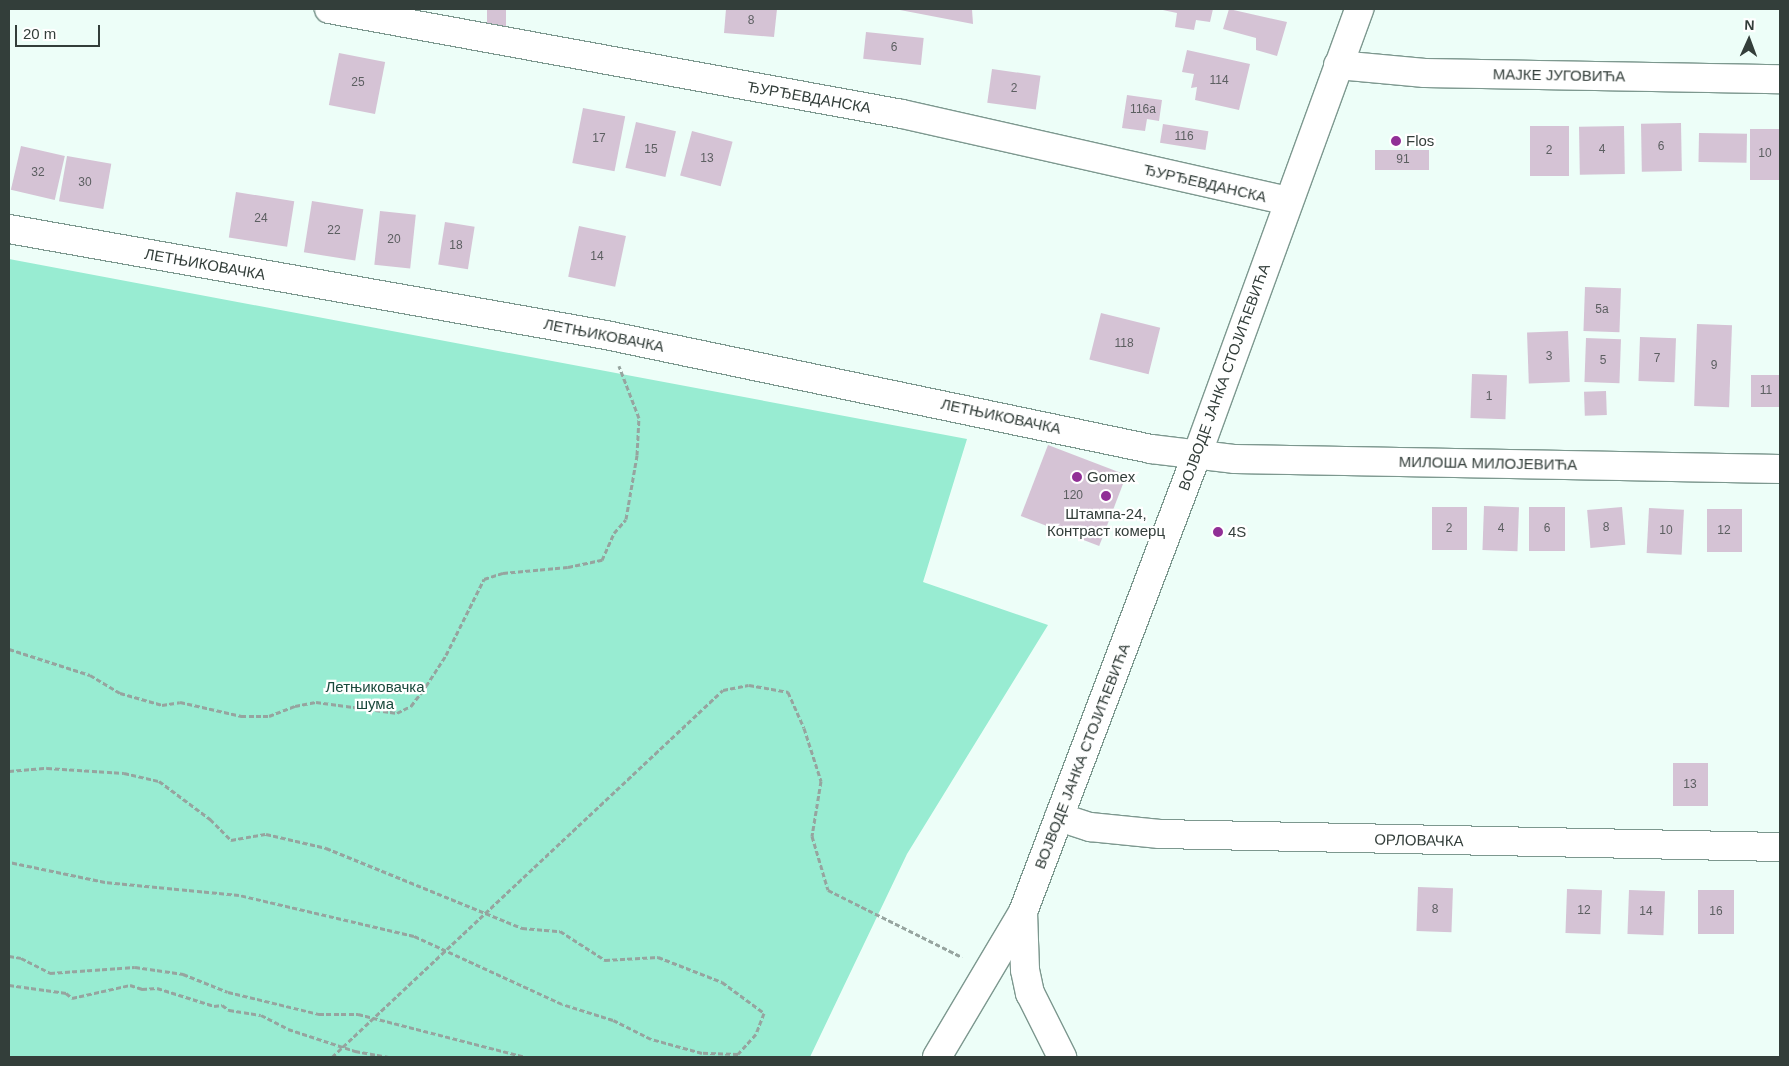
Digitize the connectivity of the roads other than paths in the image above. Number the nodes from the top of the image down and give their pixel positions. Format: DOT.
graph roads {
  1 [pos="329,9"];
  2 [pos="1358,9"];
  3 [pos="1338,65"];
  4 [pos="1780,79"];
  5 [pos="1287,201"];
  6 [pos="9,229"];
  7 [pos="1197,455"];
  8 [pos="1780,468"];
  9 [pos="1059,817"];
  10 [pos="1780,847"];
  11 [pos="1023,912"];
  12 [pos="937,1057"];
  13 [pos="1062,1057"];
  1 -- 5 [label="street, ЂУРЂЕВДАНСКА"];
  2 -- 3 [label="street, ВОЈВОДЕ ЈАНКА СТОЈИЋЕВИЋА"];
  3 -- 4 [label="street, МАЈКЕ ЈУГОВИЋА"];
  3 -- 5 [label="street, ВОЈВОДЕ ЈАНКА СТОЈИЋЕВИЋА"];
  5 -- 7 [label="street, ВОЈВОДЕ ЈАНКА СТОЈИЋЕВИЋА"];
  6 -- 7 [label="street, ЛЕТЊИКОВАЧКА"];
  7 -- 8 [label="street, МИЛОША МИЛОЈЕВИЋА"];
  7 -- 9 [label="street, ВОЈВОДЕ ЈАНКА СТОЈИЋЕВИЋА"];
  9 -- 10 [label="street, ОРЛОВАЧКА"];
  9 -- 11 [label="street, ВОЈВОДЕ ЈАНКА СТОЈИЋЕВИЋА"];
  11 -- 12 [label="street, ВОЈВОДЕ ЈАНКА СТОЈИЋЕВИЋА"];
  11 -- 13 [label="street, ВОЈВОДЕ ЈАНКА СТОЈИЋЕВИЋА"];
}
